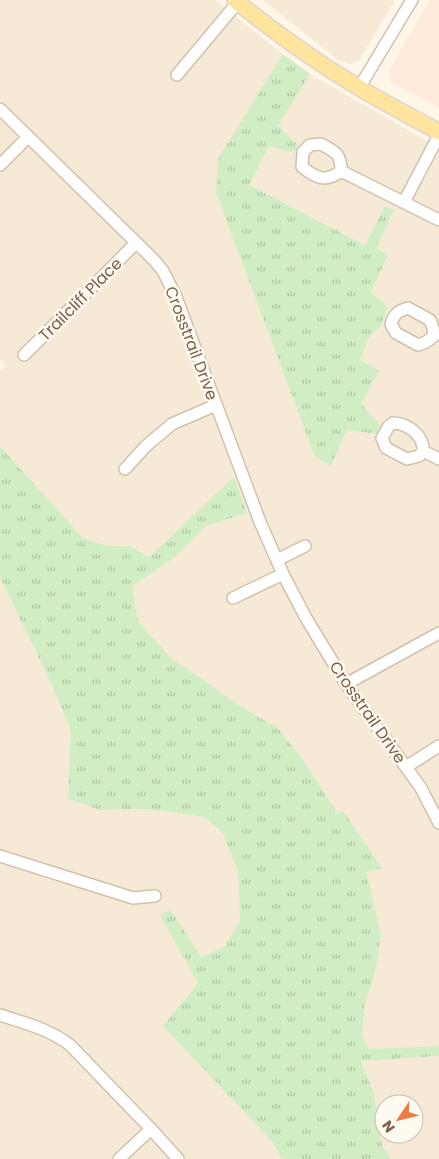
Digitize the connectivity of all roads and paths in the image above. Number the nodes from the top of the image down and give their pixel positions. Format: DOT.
graph roads {
  1 [pos="412,0"];
  2 [pos="237,1"];
  3 [pos="177,75"];
  4 [pos="358,88"];
  5 [pos="0,109"];
  6 [pos="439,133"];
  7 [pos="28,137"];
  8 [pos="0,165"];
  9 [pos="341,171"];
  10 [pos="404,202"];
  11 [pos="439,220"];
  12 [pos="136,243"];
  13 [pos="24,355"];
  14 [pos="216,405"];
  15 [pos="423,452"];
  16 [pos="439,459"];
  17 [pos="125,469"];
  18 [pos="305,546"];
  19 [pos="277,560"];
  20 [pos="283,574"];
  21 [pos="232,598"];
  22 [pos="439,633"];
  23 [pos="346,684"];
  24 [pos="439,746"];
  25 [pos="406,767"];
  26 [pos="439,822"];
  27 [pos="0,856"];
  28 [pos="155,896"];
  29 [pos="0,1015"];
  30 [pos="152,1129"];
  31 [pos="118,1159"];
  32 [pos="178,1159"];
  1 -- 4 [label="street"];
  2 -- 3 [label="street"];
  2 -- 4 [label="main road"];
  4 -- 6 [label="main road"];
  5 -- 7 [label="street, Crosstrail Drive"];
  6 -- 10 [label="street"];
  7 -- 8 [label="street"];
  7 -- 12 [label="street, Crosstrail Drive"];
  9 -- 10 [label="street"];
  10 -- 11 [label="street"];
  12 -- 13 [label="street, Trailcliff Place"];
  12 -- 14 [label="street, Crosstrail Drive"];
  14 -- 17 [label="street"];
  14 -- 19 [label="street, Crosstrail Drive"];
  15 -- 16 [label="street"];
  18 -- 19 [label="street"];
  19 -- 20 [label="street, Crosstrail Drive"];
  20 -- 21 [label="street"];
  20 -- 23 [label="street, Crosstrail Drive"];
  22 -- 23 [label="street"];
  23 -- 25 [label="street, Crosstrail Drive"];
  24 -- 25 [label="street"];
  25 -- 26 [label="street, Crosstrail Drive"];
  27 -- 28 [label="street"];
  29 -- 30 [label="street"];
  30 -- 31 [label="street"];
  30 -- 32 [label="street"];
}
